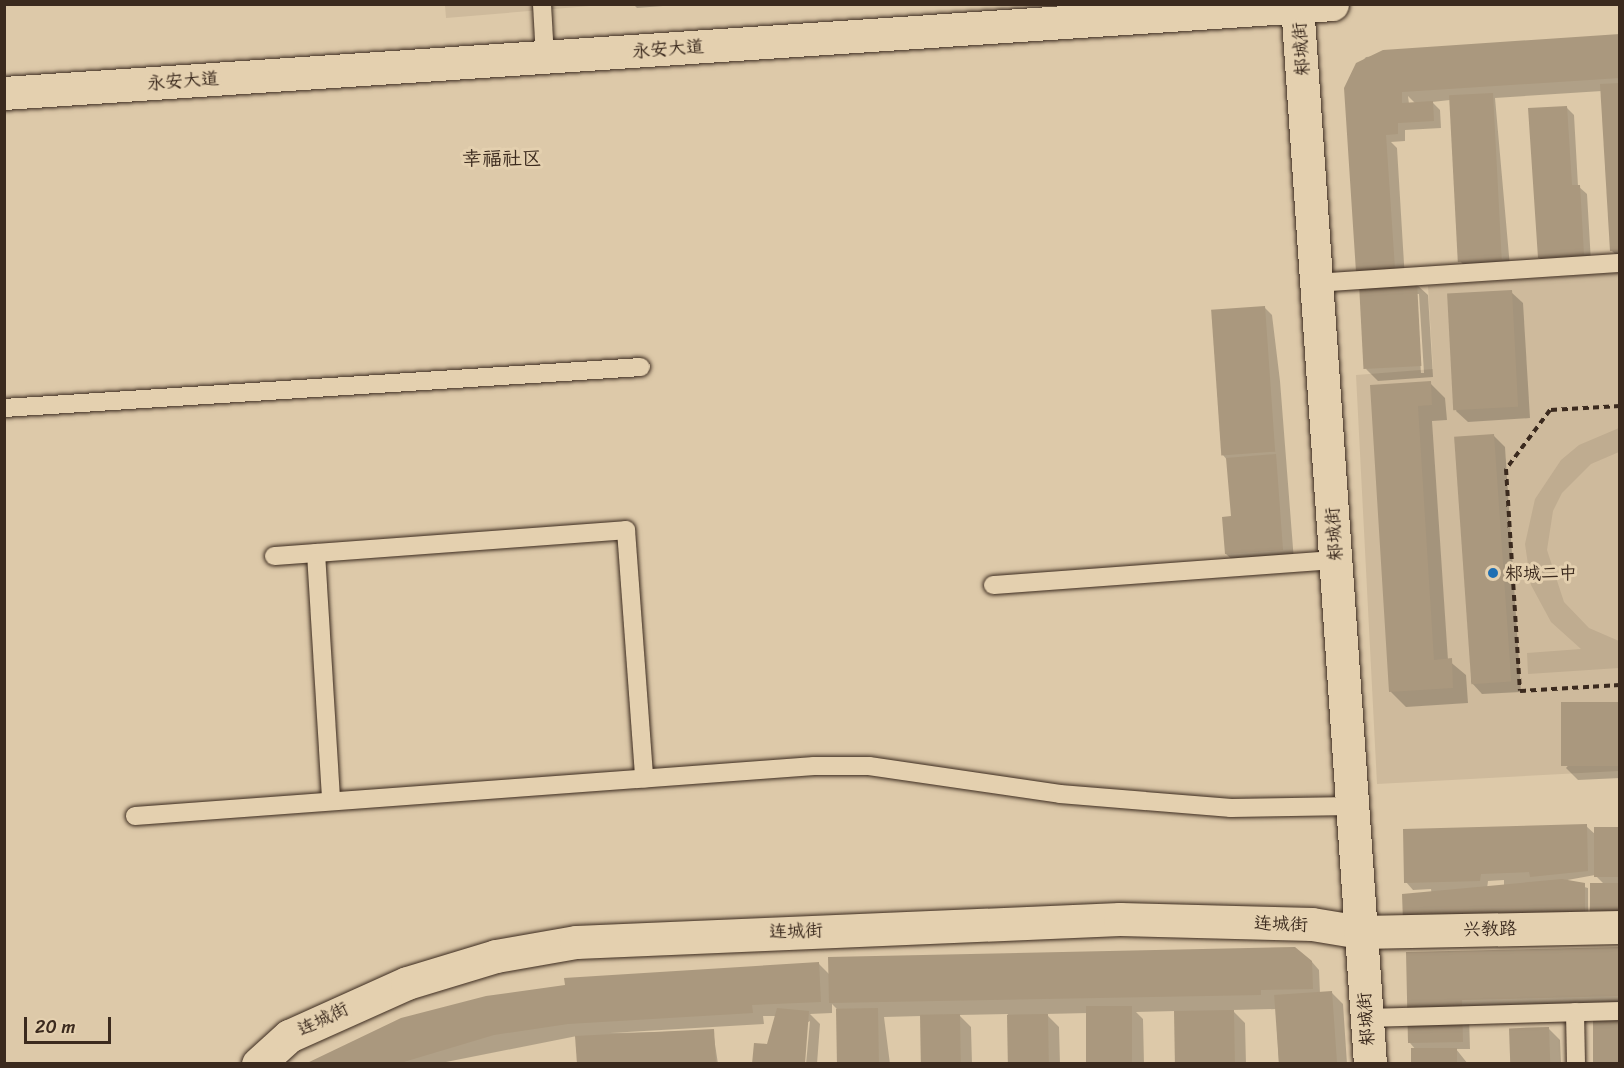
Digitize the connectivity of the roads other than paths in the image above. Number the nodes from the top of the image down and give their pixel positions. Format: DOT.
graph roads {
  1 [pos="542,4"];
  2 [pos="1332,4"];
  3 [pos="1298,6"];
  4 [pos="545,57"];
  5 [pos="4,93"];
  6 [pos="1620,263"];
  7 [pos="1316,283"];
  8 [pos="640,367"];
  9 [pos="4,408"];
  10 [pos="316,552"];
  11 [pos="274,556"];
  12 [pos="1335,560"];
  13 [pos="993,585"];
  14 [pos="644,778"];
  15 [pos="331,801"];
  16 [pos="1352,806"];
  17 [pos="135,816"];
  18 [pos="1620,927"];
  19 [pos="1360,932"];
  20 [pos="1620,1011"];
  21 [pos="1575,1012"];
  22 [pos="1366,1018"];
  23 [pos="258,1064"];
  24 [pos="1370,1064"];
  25 [pos="1576,1064"];
  1 -- 4 [label="lane"];
  2 -- 3 [label="street, 永安大道"];
  3 -- 4 [label="street, 永安大道"];
  3 -- 7 [label="street, 邾城街"];
  4 -- 5 [label="street, 永安大道"];
  6 -- 7 [label="lane"];
  7 -- 12 [label="street, 邾城街"];
  8 -- 9 [label="lane"];
  10 -- 11 [label="lane"];
  10 -- 14 [label="lane"];
  10 -- 15 [label="lane"];
  12 -- 13 [label="lane"];
  12 -- 16 [label="street, 邾城街"];
  14 -- 15 [label="lane"];
  14 -- 16 [label="lane"];
  15 -- 17 [label="lane"];
  16 -- 19 [label="street, 邾城街"];
  18 -- 19 [label="street, 兴教路"];
  19 -- 22 [label="street, 邾城街"];
  19 -- 23 [label="street, 连城街"];
  20 -- 21 [label="lane"];
  21 -- 22 [label="lane"];
  21 -- 25 [label="lane"];
  22 -- 24 [label="street, 邾城街"];
}
